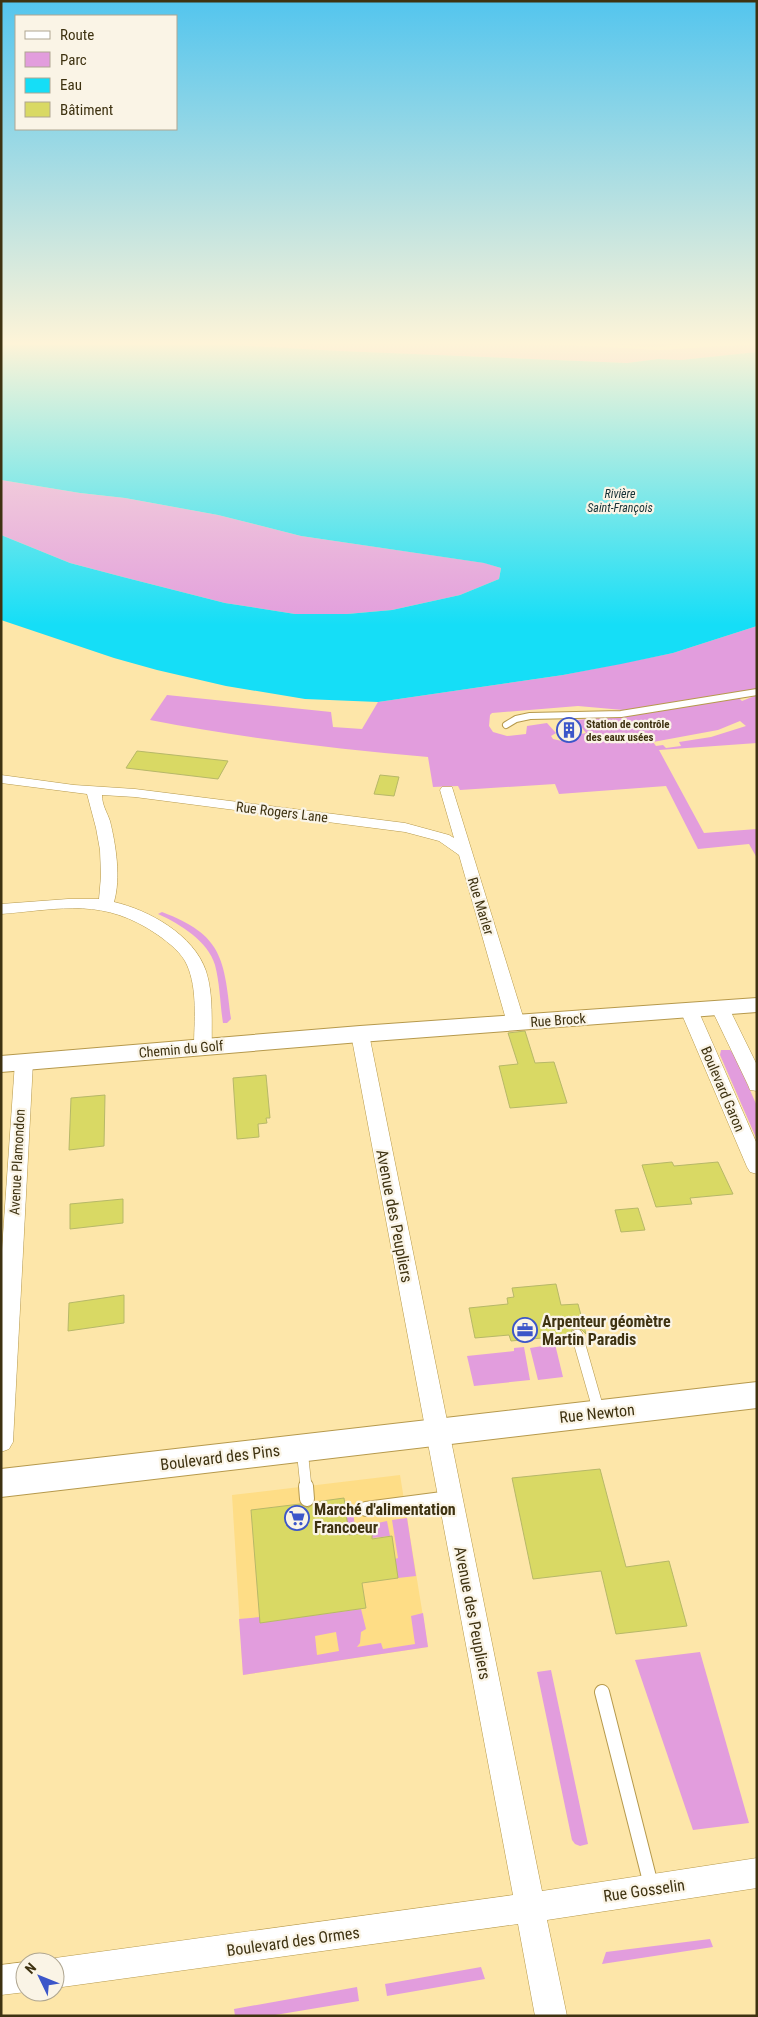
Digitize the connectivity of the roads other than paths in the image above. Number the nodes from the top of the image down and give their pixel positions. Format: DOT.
graph roads {
  1 [pos="757,692"];
  2 [pos="506,725"];
  3 [pos="1,779"];
  4 [pos="95,790"];
  5 [pos="447,790"];
  6 [pos="464,852"];
  7 [pos="105,905"];
  8 [pos="1,909"];
  9 [pos="757,1005"];
  10 [pos="720,1008"];
  11 [pos="689,1010"];
  12 [pos="516,1022"];
  13 [pos="360,1034"];
  14 [pos="203,1048"];
  15 [pos="24,1062"];
  16 [pos="1,1064"];
  17 [pos="757,1085"];
  18 [pos="757,1167"];
  19 [pos="577,1335"];
  20 [pos="757,1396"];
  21 [pos="599,1413"];
  22 [pos="438,1431"];
  23 [pos="1,1442"];
  24 [pos="302,1447"];
  25 [pos="1,1483"];
  26 [pos="451,1498"];
  27 [pos="307,1499"];
  28 [pos="366,1509"];
  29 [pos="602,1692"];
  30 [pos="757,1873"];
  31 [pos="652,1888"];
  32 [pos="530,1907"];
  33 [pos="65,1972"];
  34 [pos="15,1978"];
  35 [pos="1,1980"];
  36 [pos="551,2016"];
  1 -- 2 [label="lane"];
  3 -- 4 [label="street, Rue Rogers Lane"];
  4 -- 6 [label="street, Rue Rogers Lane"];
  4 -- 7 [label="street"];
  5 -- 6 [label="street, Rue Marler"];
  6 -- 12 [label="street, Rue Marler"];
  7 -- 8 [label="street"];
  7 -- 14 [label="street"];
  9 -- 10 [label="street, Rue Brock"];
  10 -- 11 [label="street, Rue Brock"];
  10 -- 17 [label="street"];
  11 -- 12 [label="street, Rue Brock"];
  11 -- 18 [label="street, Boulevard Garon"];
  12 -- 13 [label="street, Rue Brock"];
  13 -- 14 [label="street, Chemin du Golf"];
  13 -- 22 [label="street, Avenue des Peupliers"];
  14 -- 15 [label="street, Chemin du Golf"];
  15 -- 16 [label="street, Chemin du Golf"];
  15 -- 23 [label="street, Avenue Plamondon"];
  19 -- 21 [label="lane"];
  20 -- 21 [label="street, Rue Newton"];
  21 -- 22 [label="street, Rue Newton"];
  22 -- 24 [label="street, Boulevard des Pins"];
  22 -- 26 [label="street, Avenue des Peupliers"];
  24 -- 25 [label="street, Boulevard des Pins"];
  24 -- 27 [label="lane"];
  26 -- 28 [label="lane"];
  26 -- 32 [label="street, Avenue des Peupliers"];
  29 -- 31 [label="lane"];
  30 -- 31 [label="street, Rue Gosselin"];
  31 -- 32 [label="street, Rue Gosselin"];
  32 -- 33 [label="street, Boulevard des Ormes"];
  32 -- 36 [label="street, Avenue des Peupliers"];
  34 -- 35 [label="street"];
}
